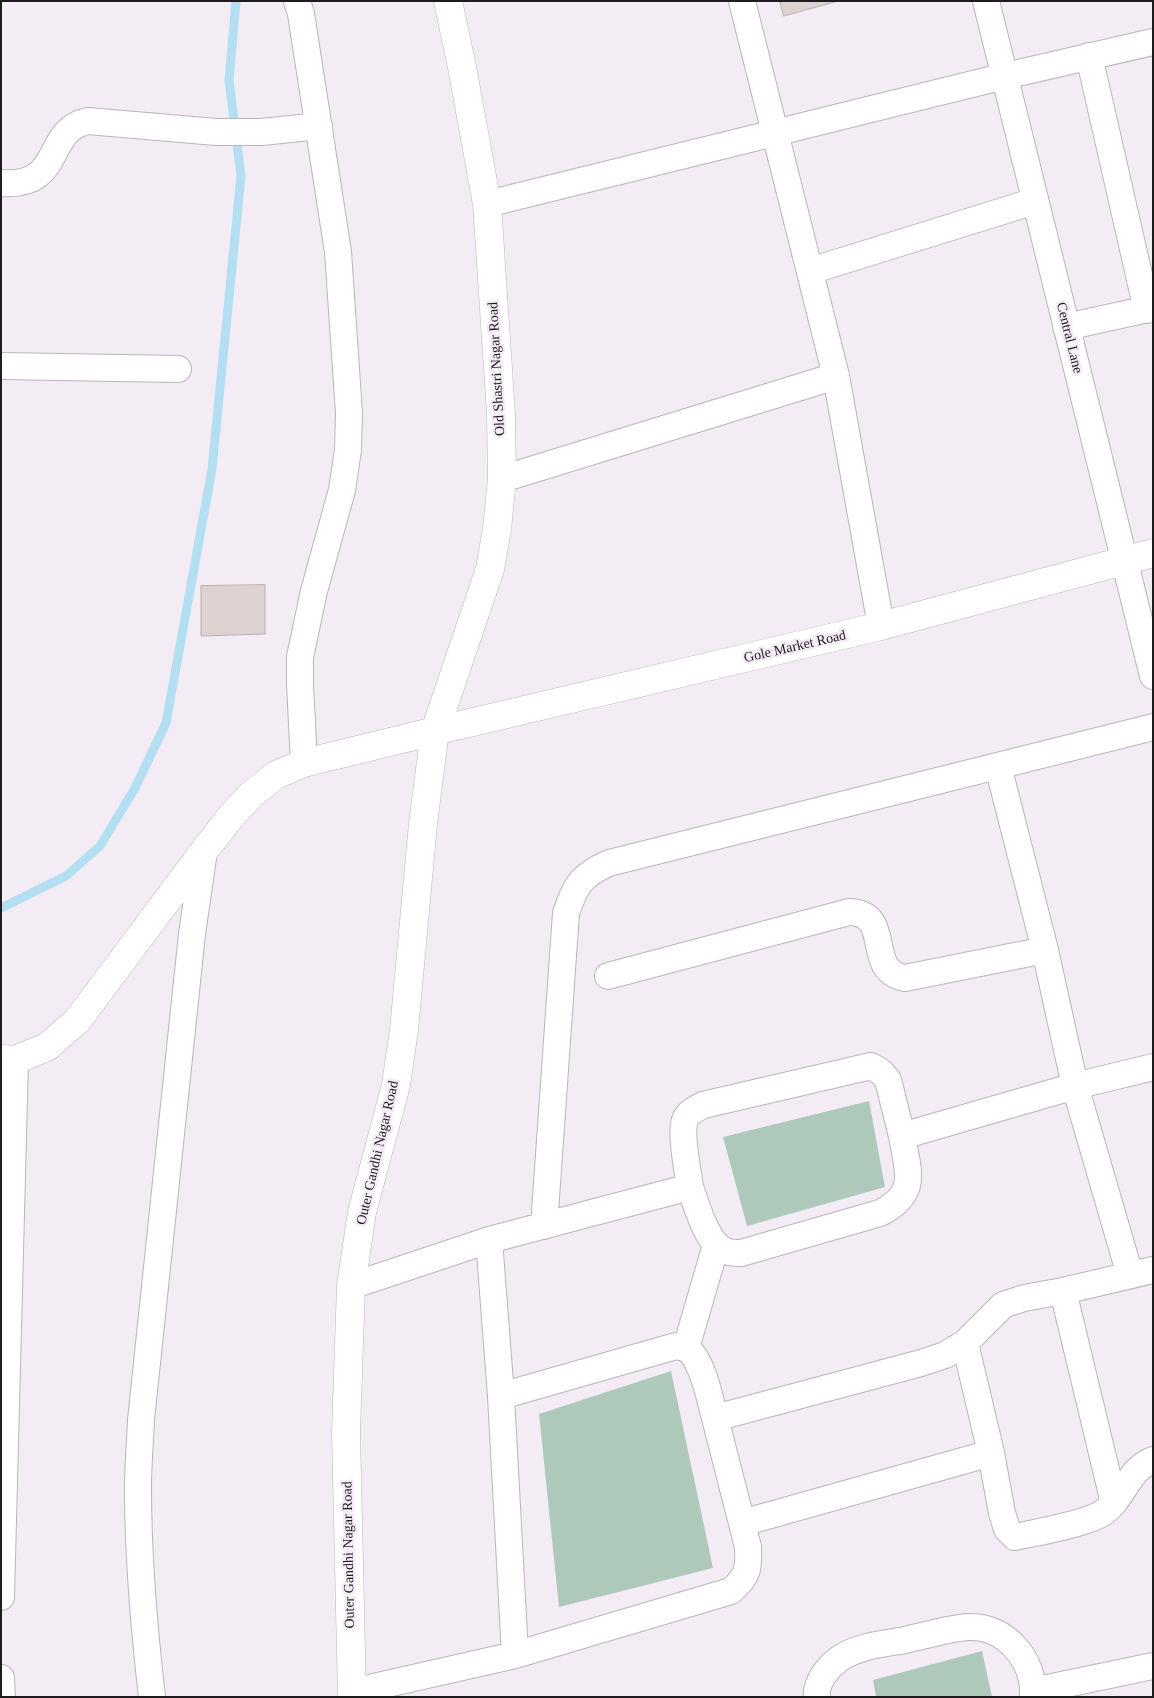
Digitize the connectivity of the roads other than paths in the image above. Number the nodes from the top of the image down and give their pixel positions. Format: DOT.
graph roads {
  1 [pos="297,1"];
  2 [pos="742,1"];
  3 [pos="986,1"];
  4 [pos="453,2"];
  5 [pos="1153,42"];
  6 [pos="1089,56"];
  7 [pos="1005,76"];
  8 [pos="319,126"];
  9 [pos="775,134"];
  10 [pos="1,183"];
  11 [pos="1035,201"];
  12 [pos="487,204"];
  13 [pos="810,271"];
  14 [pos="1150,309"];
  15 [pos="1066,327"];
  16 [pos="1,366"];
  17 [pos="178,369"];
  18 [pos="836,376"];
  19 [pos="502,479"];
  20 [pos="1153,553"];
  21 [pos="1123,560"];
  22 [pos="881,626"];
  23 [pos="1153,676"];
  24 [pos="1153,727"];
  25 [pos="435,731"];
  26 [pos="304,763"];
  27 [pos="998,766"];
  28 [pos="204,851"];
  29 [pos="1045,950"];
  30 [pos="608,976"];
  31 [pos="8,1059"];
  32 [pos="1153,1068"];
  33 [pos="1075,1086"];
  34 [pos="902,1136"];
  35 [pos="690,1187"];
  36 [pos="544,1226"];
  37 [pos="489,1240"];
  38 [pos="716,1245"];
  39 [pos="1142,1273"];
  40 [pos="351,1286"];
  41 [pos="1063,1292"];
  42 [pos="964,1343"];
  43 [pos="686,1348"];
  44 [pos="501,1396"];
  45 [pos="715,1418"];
  46 [pos="991,1453"];
  47 [pos="1153,1460"];
  48 [pos="1114,1504"];
  49 [pos="742,1523"];
  50 [pos="1,1597"];
  51 [pos="516,1655"];
  52 [pos="1153,1666"];
  53 [pos="1,1678"];
  54 [pos="352,1694"];
  55 [pos="1033,1694"];
  56 [pos="2,1697"];
  57 [pos="152,1697"];
  58 [pos="817,1697"];
  1 -- 8 [label="street"];
  2 -- 9 [label="street"];
  3 -- 7 [label="street, Central Lane"];
  4 -- 12 [label="street, Old Shastri Nagar Road"];
  5 -- 6 [label="street"];
  6 -- 7 [label="street"];
  6 -- 14 [label="street"];
  7 -- 9 [label="street"];
  7 -- 11 [label="street, Central Lane"];
  8 -- 10 [label="street"];
  8 -- 26 [label="street"];
  9 -- 12 [label="street"];
  9 -- 13 [label="street"];
  11 -- 13 [label="street"];
  11 -- 15 [label="street, Central Lane"];
  12 -- 19 [label="street, Old Shastri Nagar Road"];
  13 -- 18 [label="street"];
  14 -- 15 [label="street"];
  15 -- 21 [label="street, Central Lane"];
  16 -- 17 [label="street"];
  18 -- 19 [label="street"];
  18 -- 22 [label="street"];
  19 -- 25 [label="street, Old Shastri Nagar Road"];
  20 -- 21 [label="street, Gole Market Road"];
  21 -- 22 [label="street, Gole Market Road"];
  21 -- 23 [label="street, Central Lane"];
  22 -- 25 [label="street, Gole Market Road"];
  24 -- 27 [label="street"];
  25 -- 26 [label="street, Gole Market Road"];
  25 -- 40 [label="street, Outer Gandhi Nagar Road"];
  26 -- 28 [label="street, Gole Market Road"];
  27 -- 29 [label="street"];
  27 -- 36 [label="street"];
  28 -- 31 [label="street, Gole Market Road"];
  28 -- 57 [label="street"];
  29 -- 30 [label="street"];
  29 -- 33 [label="street"];
  31 -- 50 [label="street"];
  32 -- 33 [label="street"];
  33 -- 34 [label="street"];
  33 -- 39 [label="street"];
  34 -- 35 [label="street"];
  34 -- 38 [label="street"];
  35 -- 36 [label="street"];
  35 -- 38 [label="street"];
  36 -- 37 [label="street"];
  37 -- 40 [label="street"];
  37 -- 44 [label="street"];
  38 -- 43 [label="street"];
  39 -- 41 [label="street"];
  40 -- 54 [label="street, Outer Gandhi Nagar Road"];
  41 -- 42 [label="street"];
  41 -- 48 [label="street"];
  42 -- 45 [label="street"];
  42 -- 46 [label="street"];
  43 -- 44 [label="street"];
  43 -- 45 [label="street"];
  44 -- 51 [label="street"];
  45 -- 49 [label="street"];
  46 -- 48 [label="street"];
  46 -- 49 [label="street"];
  47 -- 48 [label="street"];
  49 -- 51 [label="street"];
  51 -- 54 [label="street"];
  52 -- 55 [label="street"];
  53 -- 56 [label="street"];
  55 -- 58 [label="street"];
}
